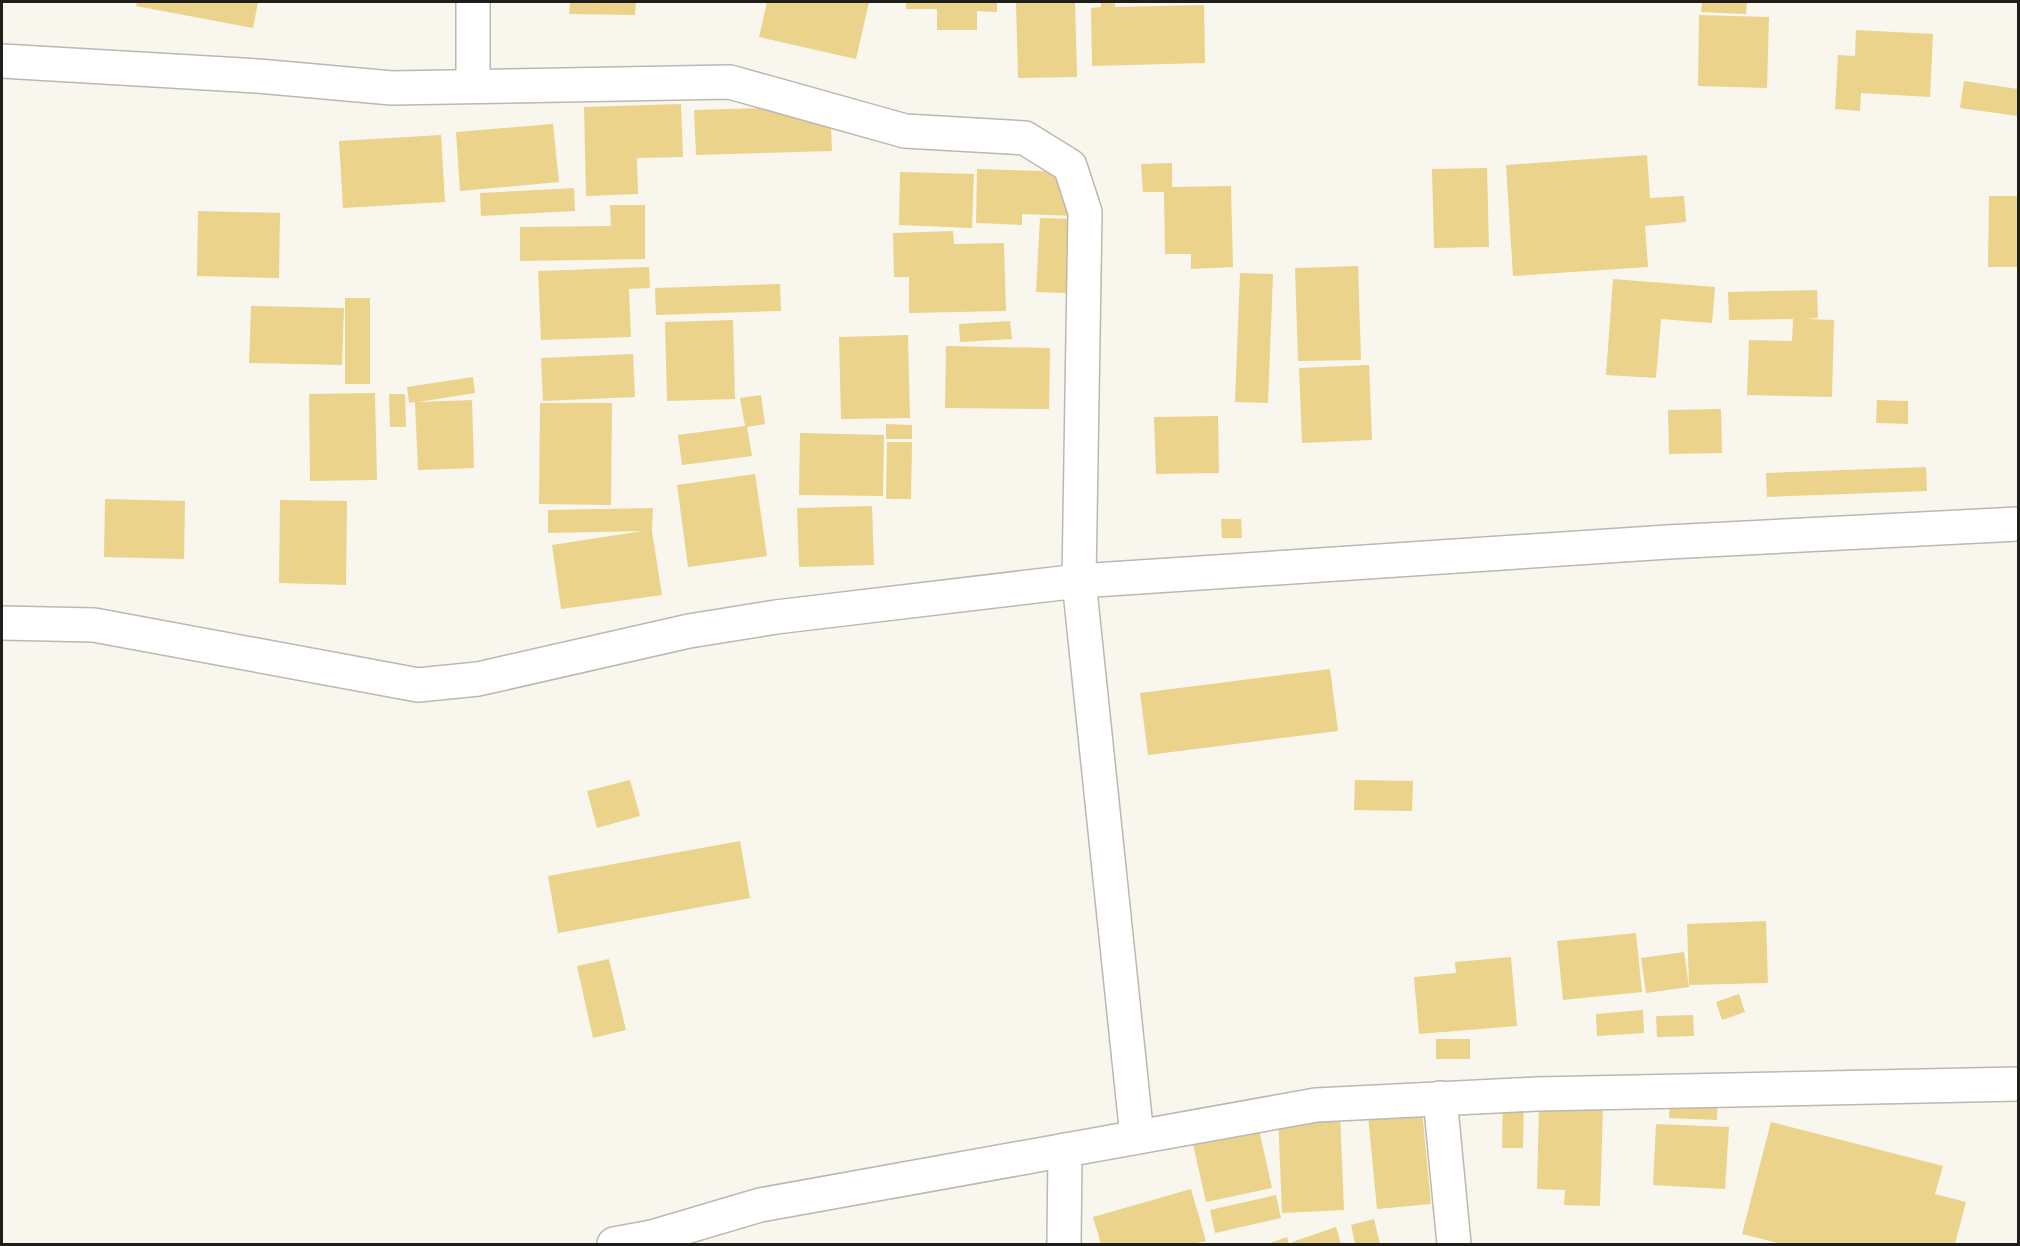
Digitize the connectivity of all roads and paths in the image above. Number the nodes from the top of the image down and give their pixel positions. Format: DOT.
graph roads {
  1 [pos="472,2"];
  2 [pos="2,61"];
  3 [pos="473,86"];
  4 [pos="2019,524"];
  5 [pos="1079,581"];
  6 [pos="2,622"];
  7 [pos="2019,1084"];
  8 [pos="1440,1098"];
  9 [pos="1137,1137"];
  10 [pos="1065,1150"];
  11 [pos="654,1241"];
  12 [pos="614,1245"];
  13 [pos="1064,1245"];
  14 [pos="1454,1245"];
  1 -- 3 [label="street"];
  2 -- 3 [label="street"];
  3 -- 5 [label="street"];
  4 -- 5 [label="street"];
  5 -- 6 [label="street"];
  5 -- 9 [label="street"];
  7 -- 8 [label="street"];
  8 -- 9 [label="street"];
  8 -- 14 [label="street"];
  9 -- 10 [label="street"];
  10 -- 11 [label="street"];
  10 -- 13 [label="street"];
  11 -- 12 [label="street"];
}
